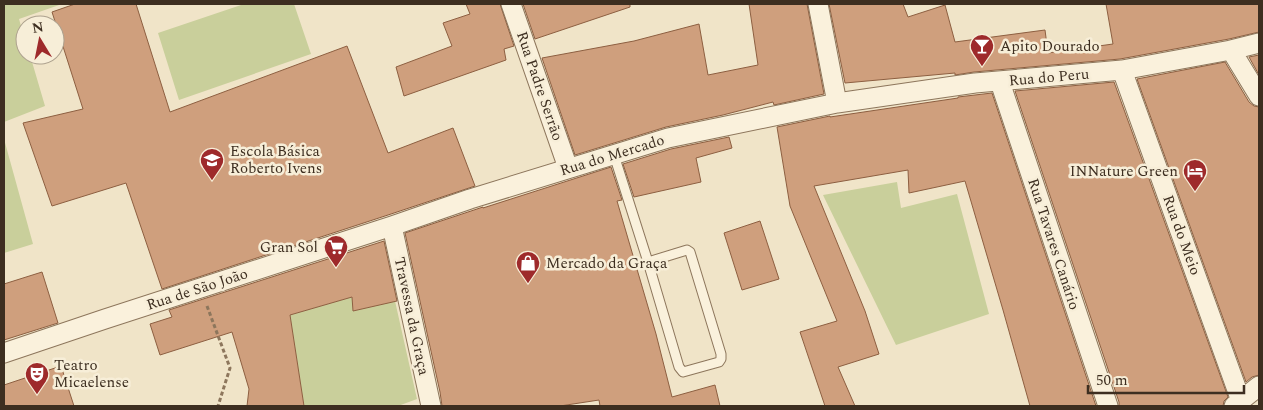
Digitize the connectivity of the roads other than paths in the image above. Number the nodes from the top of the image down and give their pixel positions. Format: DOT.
graph roads {
  1 [pos="511,4"];
  2 [pos="818,4"];
  3 [pos="1259,43"];
  4 [pos="1232,50"];
  5 [pos="1122,70"];
  6 [pos="1000,82"];
  7 [pos="1259,96"];
  8 [pos="837,103"];
  9 [pos="614,155"];
  10 [pos="568,168"];
  11 [pos="392,226"];
  12 [pos="648,262"];
  13 [pos="4,353"];
  14 [pos="1259,386"];
  15 [pos="1238,404"];
  16 [pos="431,406"];
  17 [pos="1108,406"];
  1 -- 10 [label="street, Rua Padre Serrão"];
  2 -- 8 [label="street"];
  3 -- 4 [label="street, Rua do Peru"];
  4 -- 5 [label="street, Rua do Peru"];
  4 -- 7 [label="street"];
  5 -- 6 [label="street, Rua do Peru"];
  5 -- 15 [label="street, Rua do Meio"];
  6 -- 8 [label="street, Rua do Peru"];
  6 -- 17 [label="street, Rua Tavares Canário"];
  8 -- 9 [label="street, Rua do Mercado"];
  9 -- 10 [label="street, Rua do Mercado"];
  9 -- 12 [label="lane"];
  10 -- 11 [label="street, Rua do Mercado"];
  11 -- 13 [label="street, Rua de São João"];
  11 -- 16 [label="street, Travessa da Graça"];
  12 -- 12 [label="lane"];
  14 -- 15 [label="street"];
}
